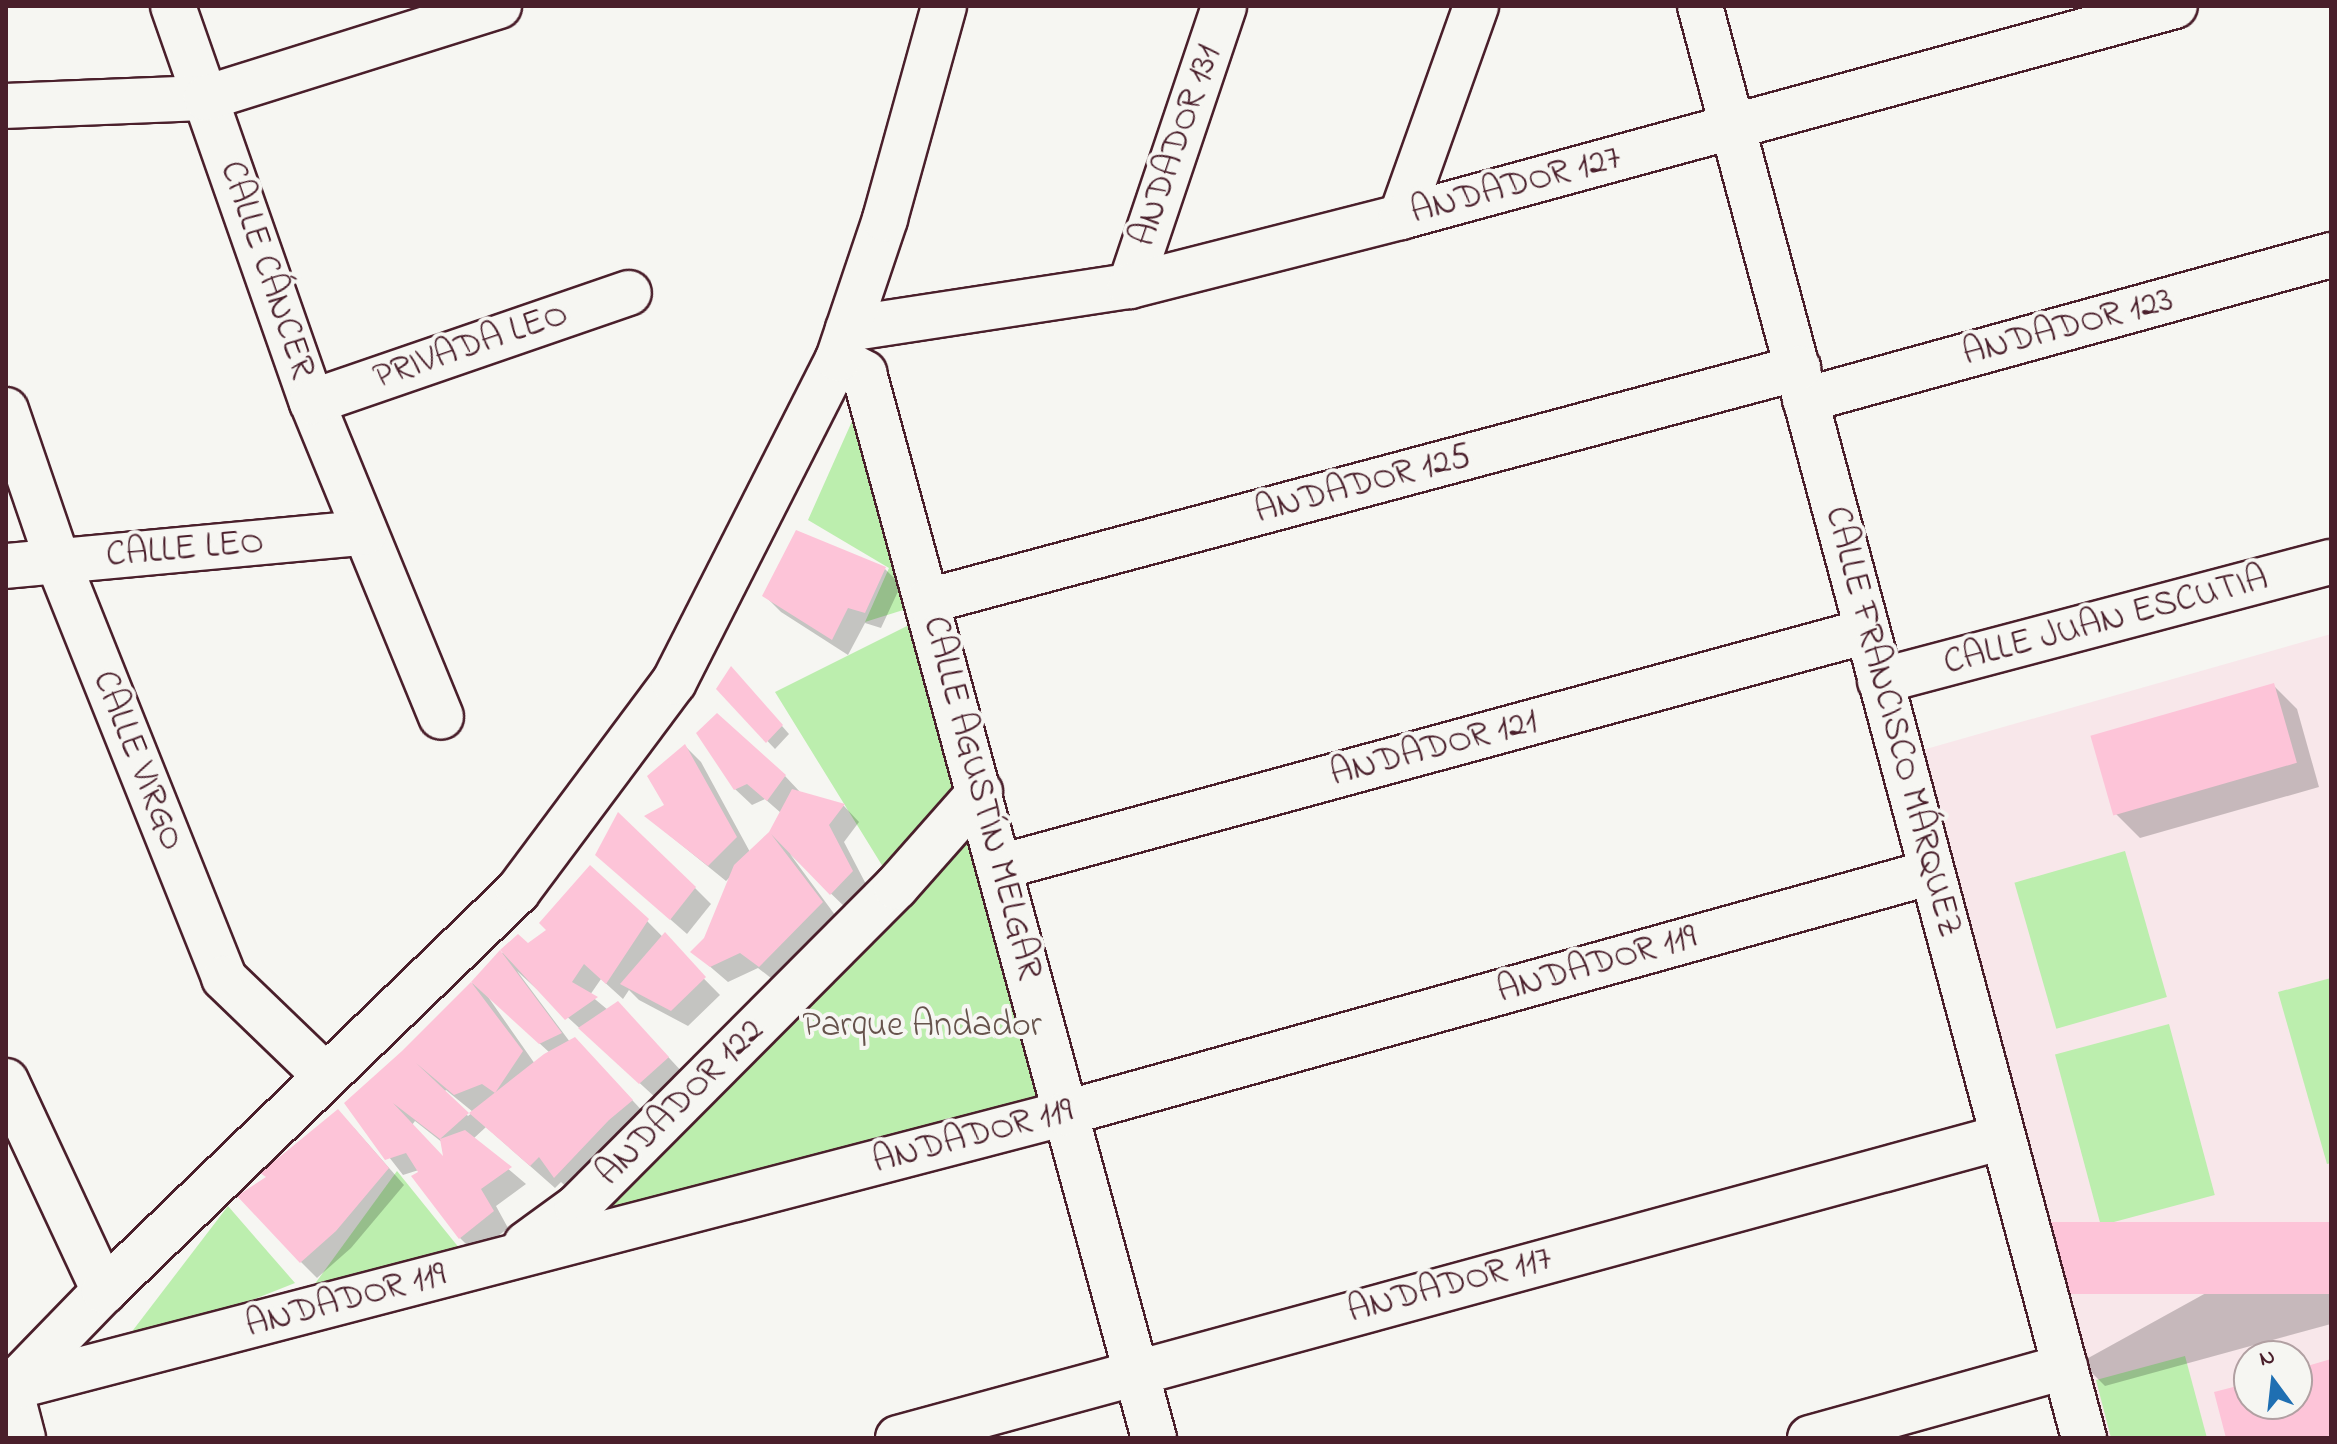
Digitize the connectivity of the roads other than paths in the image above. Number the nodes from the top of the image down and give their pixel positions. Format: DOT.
graph roads {
  1 [pos="173,6"];
  2 [pos="499,6"];
  3 [pos="944,6"];
  4 [pos="1224,6"];
  5 [pos="1476,6"];
  6 [pos="1700,6"];
  7 [pos="2175,6"];
  8 [pos="206,98"];
  9 [pos="6,106"];
  10 [pos="1732,128"];
  11 [pos="1401,217"];
  12 [pos="2331,255"];
  13 [pos="1130,286"];
  14 [pos="629,293"];
  15 [pos="843,344"];
  16 [pos="1801,384"];
  17 [pos="312,402"];
  18 [pos="6,410"];
  19 [pos="364,533"];
  20 [pos="58,562"];
  21 [pos="2331,562"];
  22 [pos="6,566"];
  23 [pos="928,601"];
  24 [pos="1867,631"];
  25 [pos="1880,681"];
  26 [pos="441,717"];
  27 [pos="980,792"];
  28 [pos="1000,867"];
  29 [pos="1932,872"];
  30 [pos="326,1076"];
  31 [pos="6,1081"];
  32 [pos="1066,1113"];
  33 [pos="2003,1137"];
  34 [pos="502,1260"];
  35 [pos="104,1291"];
  36 [pos="2065,1367"];
  37 [pos="1136,1371"];
  38 [pos="8,1390"];
  39 [pos="23,1438"];
  40 [pos="898,1438"];
  41 [pos="1154,1438"];
  42 [pos="1810,1438"];
  43 [pos="2084,1438"];
  1 -- 8 [label="street, CALLE CÁNCER"];
  2 -- 8 [label="street"];
  3 -- 15 [label="street"];
  4 -- 13 [label="street, ANDADOR 131"];
  5 -- 11 [label="street"];
  6 -- 10 [label="street, CALLE FRANCISCO MÁRQUEZ"];
  7 -- 10 [label="street, ANDADOR 127"];
  8 -- 9 [label="street"];
  8 -- 17 [label="street, CALLE CÁNCER"];
  10 -- 11 [label="street, ANDADOR 127"];
  10 -- 16 [label="street, CALLE FRANCISCO MÁRQUEZ"];
  11 -- 13 [label="street, ANDADOR 127"];
  12 -- 16 [label="street, ANDADOR 123"];
  13 -- 15 [label="street, ANDADOR 127"];
  14 -- 17 [label="street, PRIVADA LEO"];
  15 -- 23 [label="street, CALLE AGUSTÍN MELGAR"];
  15 -- 30 [label="street"];
  16 -- 23 [label="street, ANDADOR 125"];
  16 -- 24 [label="street, CALLE FRANCISCO MÁRQUEZ"];
  17 -- 19 [label="street, CALLE CÁNCER"];
  18 -- 20 [label="street, CALLE VIRGO"];
  19 -- 20 [label="street, CALLE LEO"];
  19 -- 26 [label="street, CALLE CÁNCER"];
  20 -- 22 [label="street, CALLE LEO"];
  20 -- 30 [label="street, CALLE VIRGO"];
  21 -- 25 [label="street, CALLE JUAN ESCUTIA"];
  23 -- 27 [label="street, CALLE AGUSTÍN MELGAR"];
  24 -- 25 [label="street, CALLE FRANCISCO MÁRQUEZ"];
  24 -- 28 [label="street, ANDADOR 121"];
  25 -- 29 [label="street, CALLE FRANCISCO MÁRQUEZ"];
  27 -- 28 [label="street, CALLE AGUSTÍN MELGAR"];
  27 -- 34 [label="street, ANDADOR 122"];
  28 -- 32 [label="street, CALLE AGUSTÍN MELGAR"];
  29 -- 32 [label="street, ANDADOR 119"];
  29 -- 33 [label="street, CALLE FRANCISCO MÁRQUEZ"];
  30 -- 35 [label="street"];
  31 -- 35 [label="street"];
  32 -- 34 [label="street, ANDADOR 119"];
  32 -- 37 [label="street, CALLE AGUSTÍN MELGAR"];
  33 -- 36 [label="street, CALLE FRANCISCO MÁRQUEZ"];
  33 -- 37 [label="street, ANDADOR 117"];
  34 -- 38 [label="street, ANDADOR 119"];
  35 -- 38 [label="street"];
  36 -- 42 [label="street"];
  36 -- 43 [label="street, CALLE FRANCISCO MÁRQUEZ"];
  37 -- 40 [label="street, ANDADOR 117"];
  37 -- 41 [label="street, CALLE AGUSTÍN MELGAR"];
  38 -- 39 [label="street"];
}
